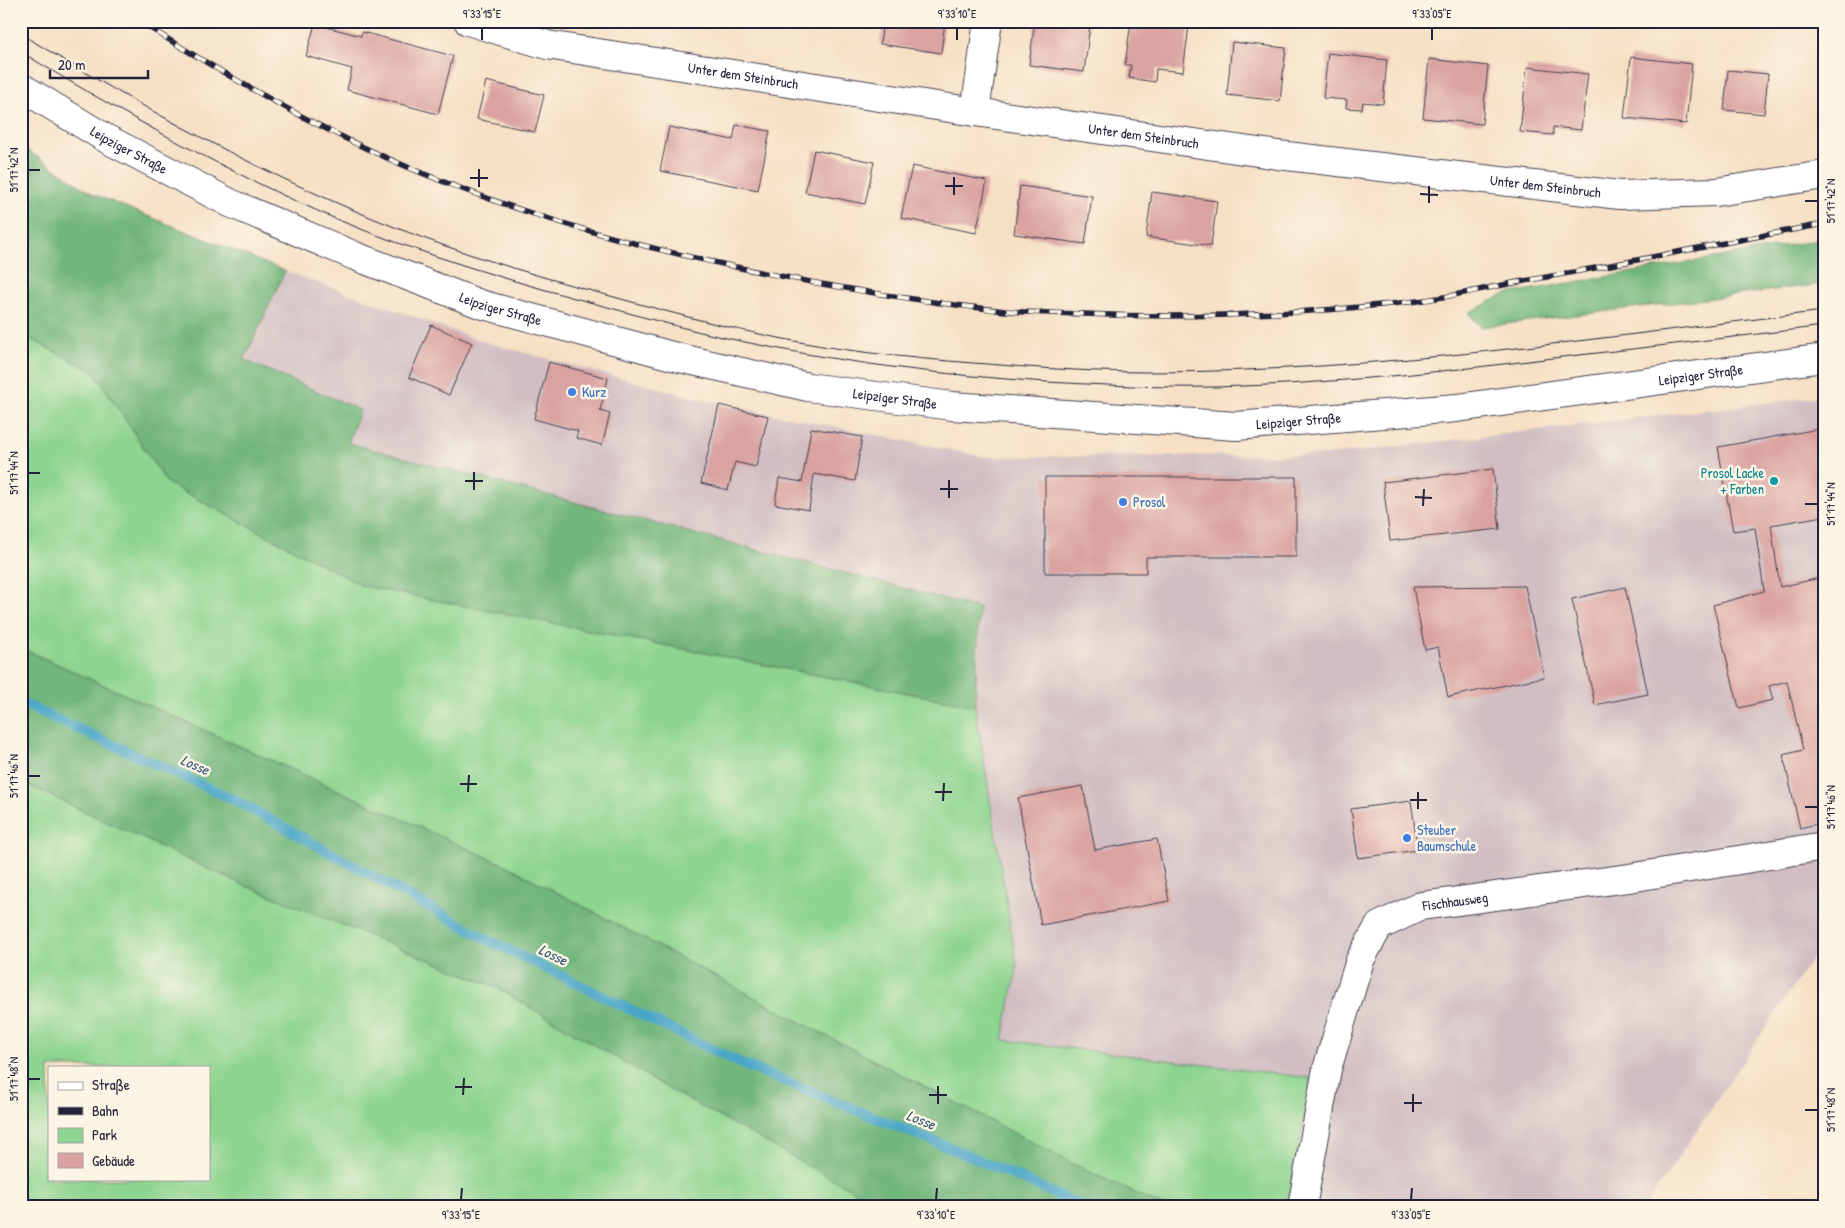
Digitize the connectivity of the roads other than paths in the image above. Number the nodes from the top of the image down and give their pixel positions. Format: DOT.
graph roads {
  1 [pos="468,21"];
  2 [pos="988,21"];
  3 [pos="549,33"];
  4 [pos="21,87"];
  5 [pos="975,112"];
  6 [pos="1824,175"];
  7 [pos="1824,358"];
  8 [pos="1824,846"];
  9 [pos="1302,1207"];
  1 -- 3 [label="street, Unter dem Steinbruch"];
  2 -- 5 [label="street"];
  3 -- 5 [label="street, Unter dem Steinbruch"];
  4 -- 7 [label="street, Leipziger Straße"];
  5 -- 6 [label="street, Unter dem Steinbruch"];
  8 -- 9 [label="street, Fischhausweg"];
}
